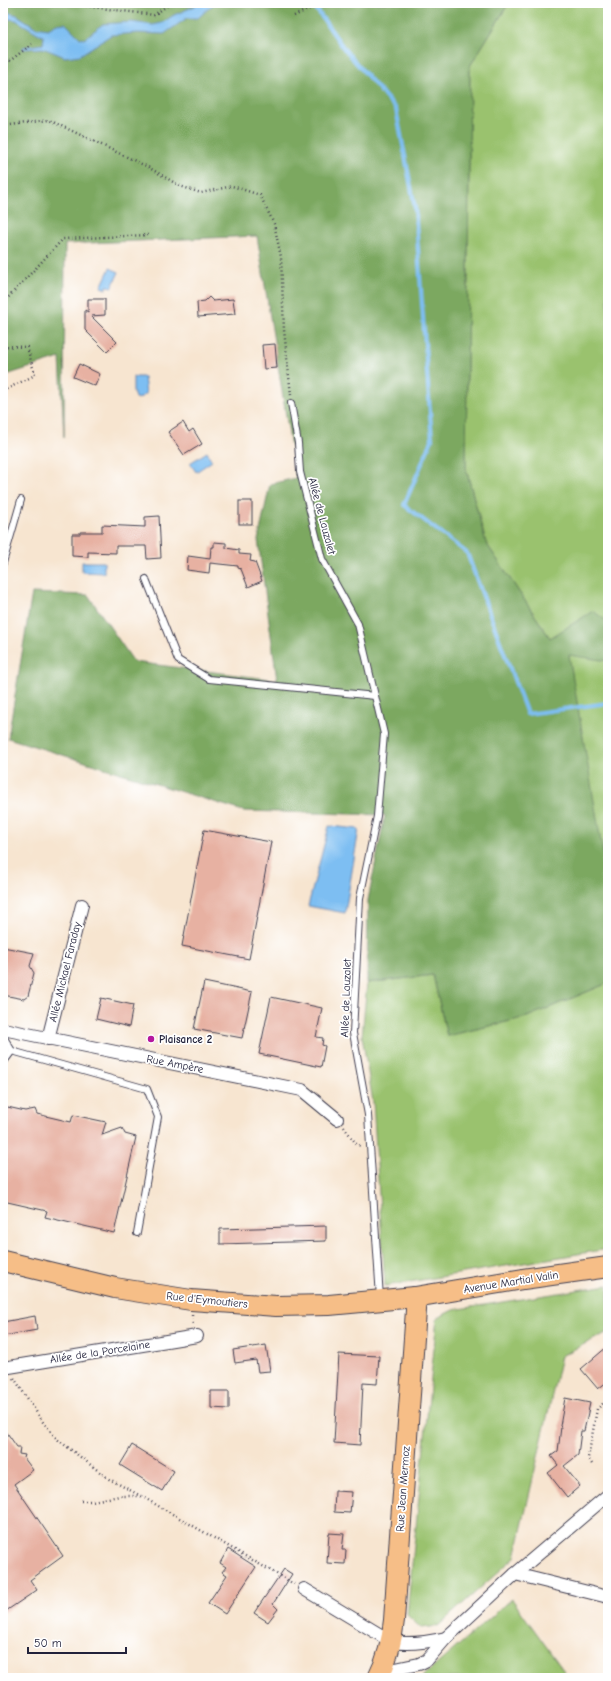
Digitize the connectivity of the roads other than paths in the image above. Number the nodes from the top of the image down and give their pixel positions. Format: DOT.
graph roads {
  1 [pos="291,404"];
  2 [pos="21,500"];
  3 [pos="3,563"];
  4 [pos="146,579"];
  5 [pos="375,696"];
  6 [pos="82,905"];
  7 [pos="3,1029"];
  8 [pos="3,1036"];
  9 [pos="48,1039"];
  10 [pos="12,1051"];
  11 [pos="3,1063"];
  12 [pos="337,1119"];
  13 [pos="137,1233"];
  14 [pos="3,1261"];
  15 [pos="608,1267"];
  16 [pos="415,1297"];
  17 [pos="380,1301"];
  18 [pos="196,1336"];
  19 [pos="5,1368"];
  20 [pos="608,1495"];
  21 [pos="515,1574"];
  22 [pos="304,1589"];
  23 [pos="608,1596"];
  24 [pos="446,1638"];
  25 [pos="392,1642"];
  26 [pos="379,1675"];
  1 -- 5 [label="lane, Allée de Lauzalet"];
  2 -- 3 [label="lane"];
  4 -- 5 [label="lane"];
  5 -- 17 [label="lane, Allée de Lauzalet"];
  6 -- 9 [label="street, Allée Mickael Faraday"];
  7 -- 9 [label="street, Rue Ampère"];
  8 -- 10 [label="lane"];
  9 -- 12 [label="street, Rue Ampère"];
  10 -- 11 [label="lane"];
  10 -- 13 [label="lane"];
  14 -- 17 [label="main road, Rue d'Eymoutiers"];
  15 -- 16 [label="main road, Avenue Martial Valin"];
  16 -- 17 [label="main road, Rue d'Eymoutiers"];
  16 -- 25 [label="main road, Rue Jean Mermoz"];
  18 -- 19 [label="street, Allée de la Porcelaine"];
  20 -- 21 [label="street"];
  21 -- 23 [label="street"];
  21 -- 24 [label="street"];
  22 -- 25 [label="street"];
  24 -- 25 [label="street"];
  24 -- 26 [label="street"];
  25 -- 26 [label="main road, Rue Jean Mermoz"];
}
